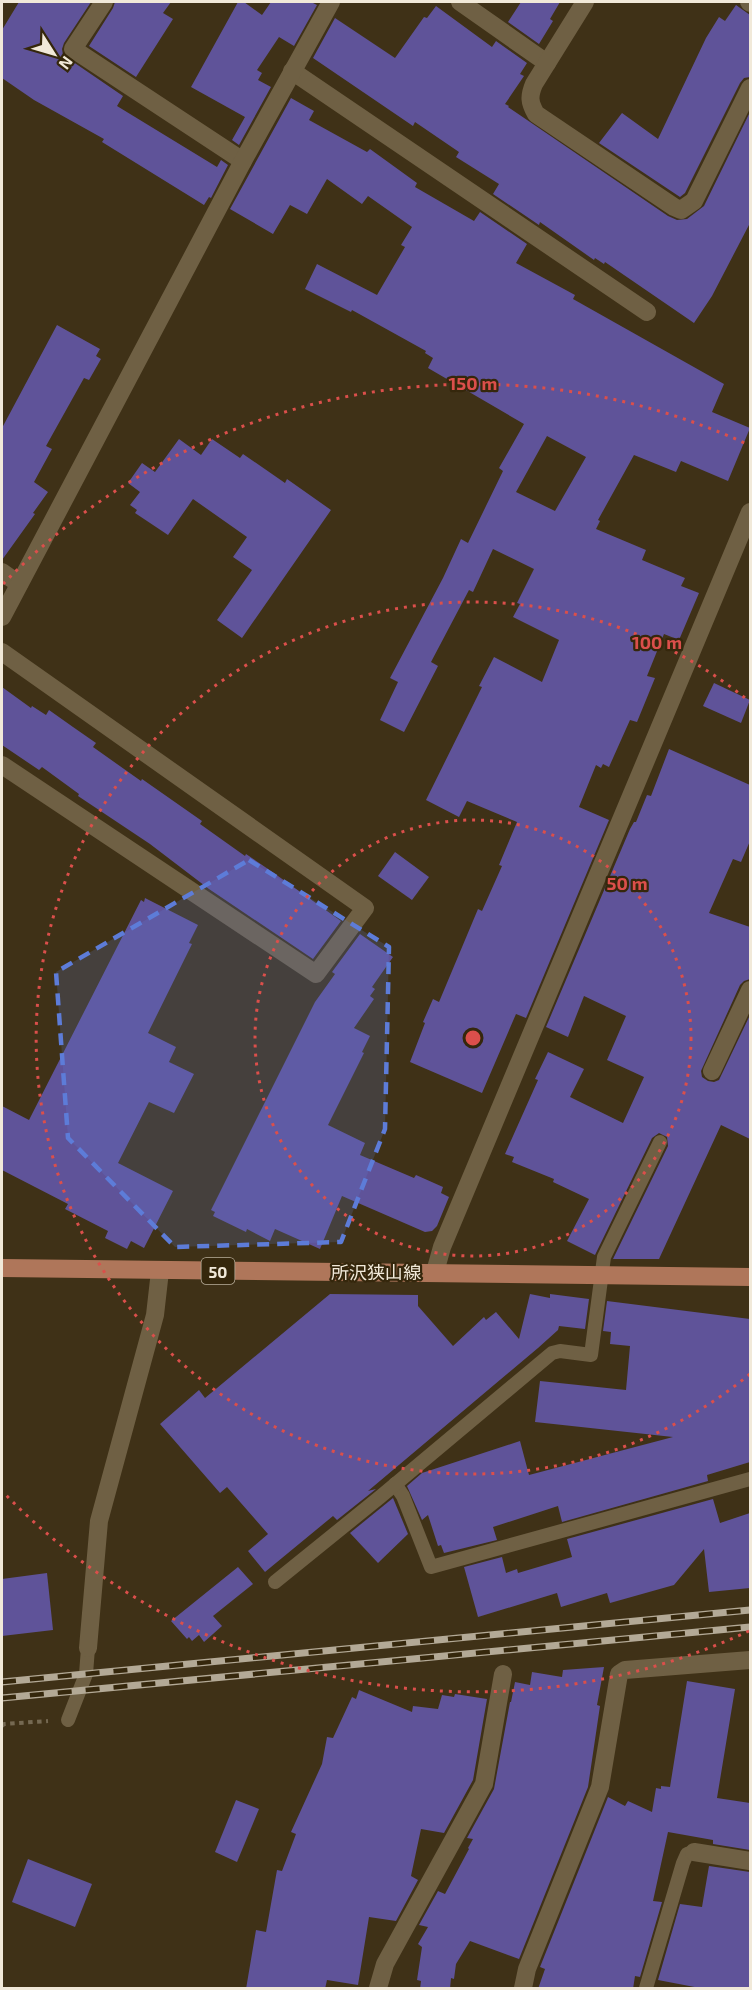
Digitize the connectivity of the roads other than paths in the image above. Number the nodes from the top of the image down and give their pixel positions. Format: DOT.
graph roads {
  1 [pos="104,2"];
  2 [pos="331,2"];
  3 [pos="460,2"];
  4 [pos="585,2"];
  5 [pos="547,63"];
  6 [pos="292,71"];
  7 [pos="750,88"];
  8 [pos="243,161"];
  9 [pos="647,312"];
  10 [pos="750,512"];
  11 [pos="2,572"];
  12 [pos="19,584"];
  13 [pos="2,617"];
  14 [pos="2,652"];
  15 [pos="2,765"];
  16 [pos="750,990"];
  17 [pos="712,1071"];
  18 [pos="660,1142"];
  19 [pos="2,1268"];
  20 [pos="160,1271"];
  21 [pos="435,1272"];
  22 [pos="600,1276"];
  23 [pos="750,1277"];
  24 [pos="750,1479"];
  25 [pos="395,1484"];
  26 [pos="275,1582"];
  27 [pos="88,1648"];
  28 [pos="750,1660"];
  29 [pos="503,1674"];
  30 [pos="68,1720"];
  31 [pos="694,1852"];
  32 [pos="750,1861"];
  33 [pos="378,1989"];
  34 [pos="523,1989"];
  35 [pos="645,1989"];
  1 -- 8 [label="street"];
  2 -- 6 [label="street"];
  3 -- 5 [label="street"];
  4 -- 5 [label="street"];
  5 -- 7 [label="street"];
  6 -- 8 [label="street"];
  6 -- 9 [label="street"];
  8 -- 12 [label="street"];
  10 -- 21 [label="street"];
  11 -- 12 [label="street"];
  12 -- 13 [label="street"];
  14 -- 15 [label="street"];
  16 -- 17 [label="street"];
  18 -- 22 [label="lane"];
  19 -- 20 [label="main road, 所沢狭山線 / 50"];
  20 -- 21 [label="main road, 所沢狭山線 / 50"];
  20 -- 27 [label="street"];
  21 -- 22 [label="main road, 所沢狭山線 / 50"];
  22 -- 23 [label="main road, 所沢狭山線 / 50"];
  22 -- 25 [label="lane"];
  24 -- 25 [label="lane"];
  25 -- 26 [label="lane"];
  27 -- 30 [label="lane"];
  28 -- 34 [label="street"];
  29 -- 33 [label="street"];
  31 -- 32 [label="street"];
  31 -- 35 [label="lane"];
}
